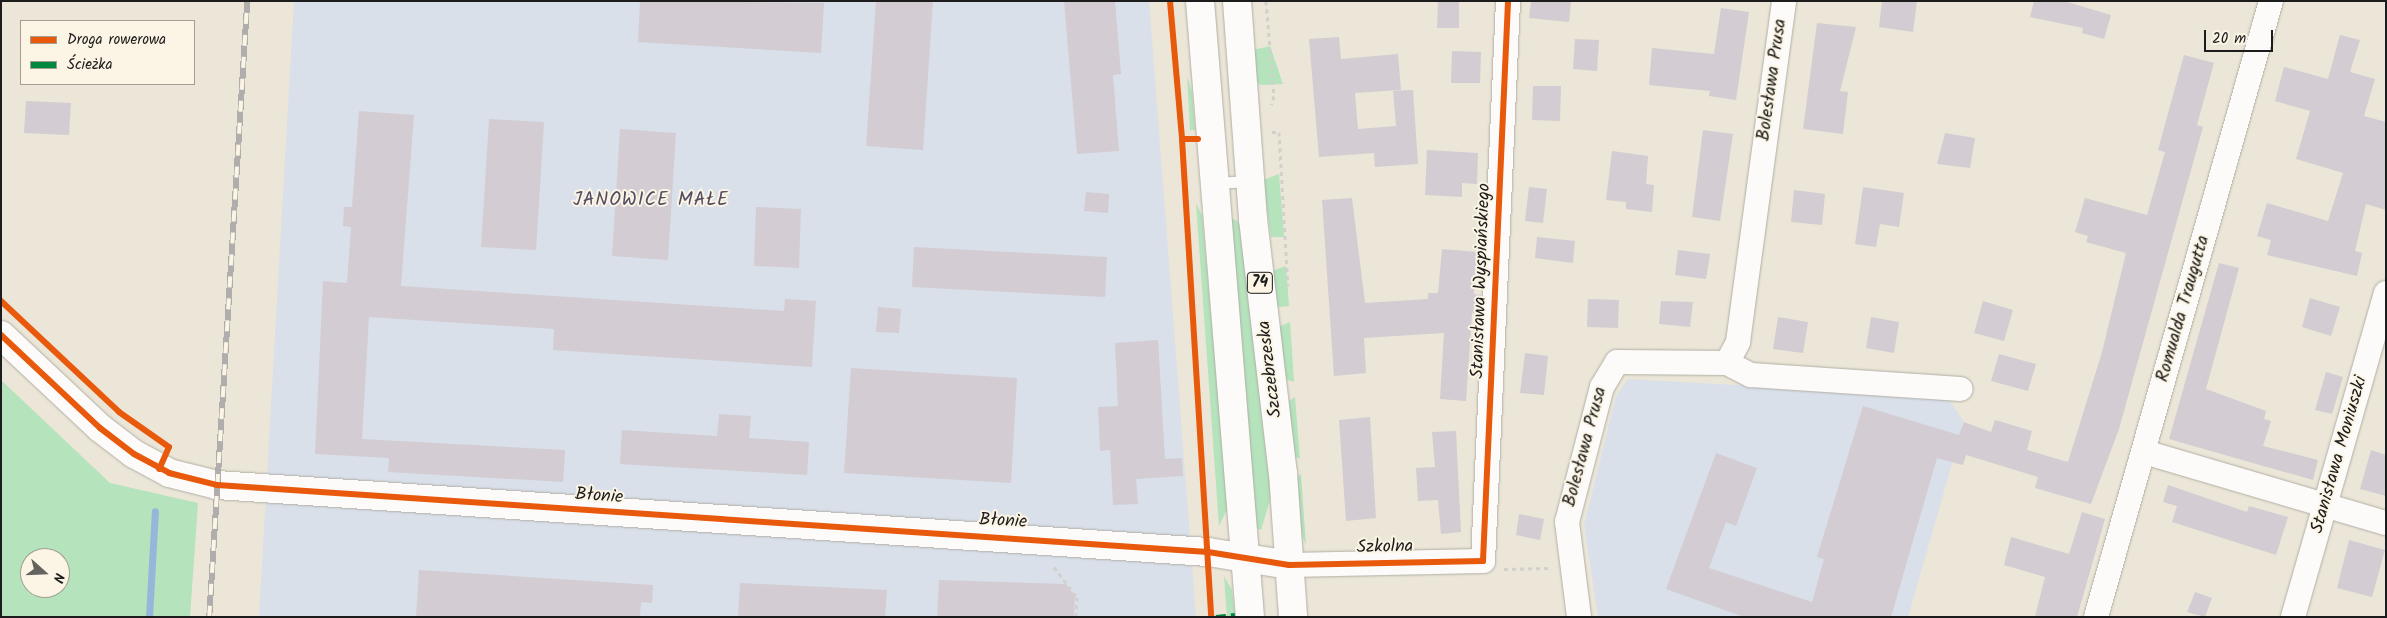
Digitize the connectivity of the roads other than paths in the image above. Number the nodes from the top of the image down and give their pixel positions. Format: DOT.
graph roads {
  1 [pos="1200,1"];
  2 [pos="1236,1"];
  3 [pos="1508,1"];
  4 [pos="1784,1"];
  5 [pos="2272,1"];
  6 [pos="1250,181"];
  7 [pos="1214,183"];
  8 [pos="2386,293"];
  9 [pos="1,336"];
  10 [pos="1727,363"];
  11 [pos="1961,389"];
  12 [pos="2144,452"];
  13 [pos="2326,505"];
  14 [pos="2386,523"];
  15 [pos="1246,556"];
  16 [pos="1483,561"];
  17 [pos="1289,565"];
  18 [pos="1250,617"];
  19 [pos="1292,617"];
  20 [pos="1579,617"];
  21 [pos="2096,617"];
  22 [pos="2293,617"];
  1 -- 7 [label="street, 74"];
  2 -- 6 [label="street, Szczebrzeska / 74"];
  3 -- 16 [label="street, Stanisława Wyspiańskiego"];
  4 -- 10 [label="street, Bolesława Prusa"];
  5 -- 12 [label="street, Romualda Traugutta"];
  6 -- 7 [label="lane"];
  6 -- 17 [label="street, Szczebrzeska / 74"];
  7 -- 15 [label="street, 74"];
  8 -- 13 [label="street, Stanisława Moniuszki"];
  9 -- 15 [label="street, Błonie"];
  10 -- 11 [label="street, Bolesława Prusa"];
  10 -- 20 [label="street, Bolesława Prusa"];
  12 -- 13 [label="street"];
  12 -- 21 [label="street, Romualda Traugutta"];
  13 -- 14 [label="street"];
  13 -- 22 [label="street, Stanisława Moniuszki"];
  15 -- 17 [label="street, Błonie"];
  15 -- 18 [label="street, 74"];
  16 -- 17 [label="street, Szkolna"];
  17 -- 19 [label="street, Szczebrzeska / 74"];
}
